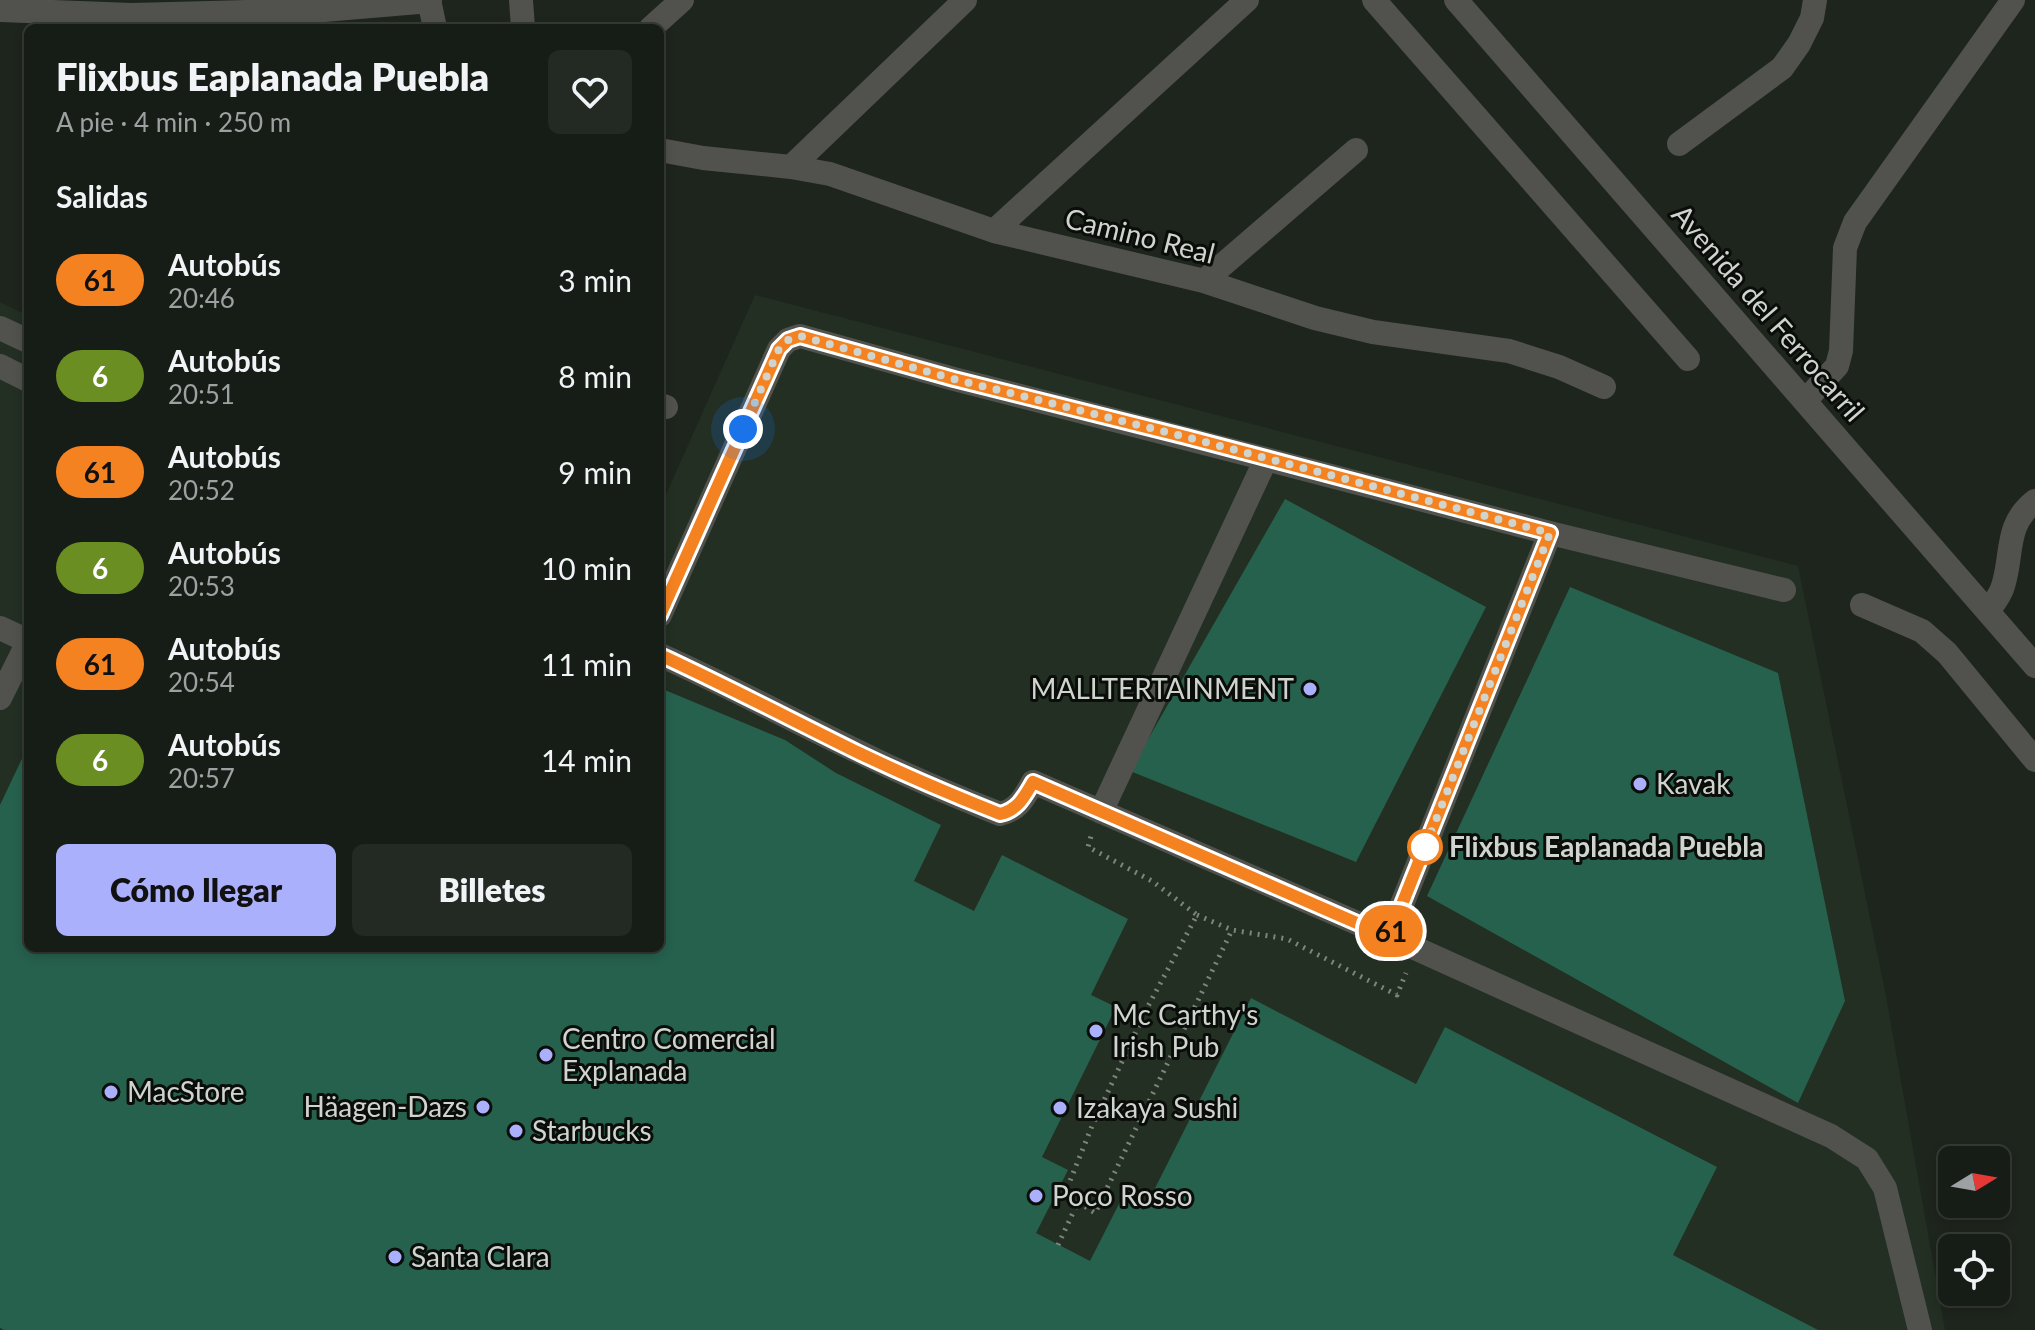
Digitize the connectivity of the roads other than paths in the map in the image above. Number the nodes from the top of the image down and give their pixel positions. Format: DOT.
graph roads {
  1 [pos="430,0"];
  2 [pos="521,0"];
  3 [pos="682,0"];
  4 [pos="965,0"];
  5 [pos="1247,0"];
  6 [pos="1374,0"];
  7 [pos="1456,0"];
  8 [pos="1815,0"];
  9 [pos="2013,0"];
  10 [pos="0,10"];
  11 [pos="434,24"];
  12 [pos="523,24"];
  13 [pos="655,24"];
  14 [pos="1679,144"];
  15 [pos="1356,150"];
  16 [pos="664,151"];
  17 [pos="791,167"];
  18 [pos="994,231"];
  19 [pos="1204,281"];
  20 [pos="0,328"];
  21 [pos="24,339"];
  22 [pos="1688,359"];
  23 [pos="0,366"];
  24 [pos="24,378"];
  25 [pos="1604,387"];
  26 [pos="1805,401"];
  27 [pos="1266,459"];
  28 [pos="2030,505"];
  29 [pos="1550,533"];
  30 [pos="1784,590"];
  31 [pos="1862,605"];
  32 [pos="664,606"];
  33 [pos="1988,611"];
  34 [pos="0,628"];
  35 [pos="24,640"];
  36 [pos="24,650"];
  37 [pos="664,657"];
  38 [pos="2035,666"];
  39 [pos="0,698"];
  40 [pos="2035,760"];
  41 [pos="1101,812"];
  42 [pos="1389,937"];
  43 [pos="1920,1330"];
  1 -- 10 [label="street"];
  1 -- 11 [label="street"];
  2 -- 12 [label="street"];
  3 -- 13 [label="street"];
  4 -- 17 [label="street"];
  5 -- 18 [label="street"];
  6 -- 22 [label="street"];
  7 -- 26 [label="street, Avenida del Ferrocarril"];
  8 -- 14 [label="street"];
  9 -- 26 [label="street"];
  15 -- 19 [label="street"];
  16 -- 17 [label="street, Camino Real"];
  17 -- 18 [label="street, Camino Real"];
  18 -- 19 [label="street, Camino Real"];
  19 -- 25 [label="street, Camino Real"];
  20 -- 21 [label="street"];
  23 -- 24 [label="street"];
  26 -- 33 [label="street, Avenida del Ferrocarril"];
  27 -- 29 [label="street"];
  27 -- 32 [label="street"];
  27 -- 41 [label="street"];
  28 -- 33 [label="street"];
  29 -- 30 [label="street"];
  29 -- 42 [label="street"];
  31 -- 40 [label="street"];
  33 -- 38 [label="street, Avenida del Ferrocarril"];
  34 -- 35 [label="street"];
  36 -- 39 [label="street"];
  37 -- 41 [label="street"];
  41 -- 42 [label="street"];
  42 -- 43 [label="street"];
}
